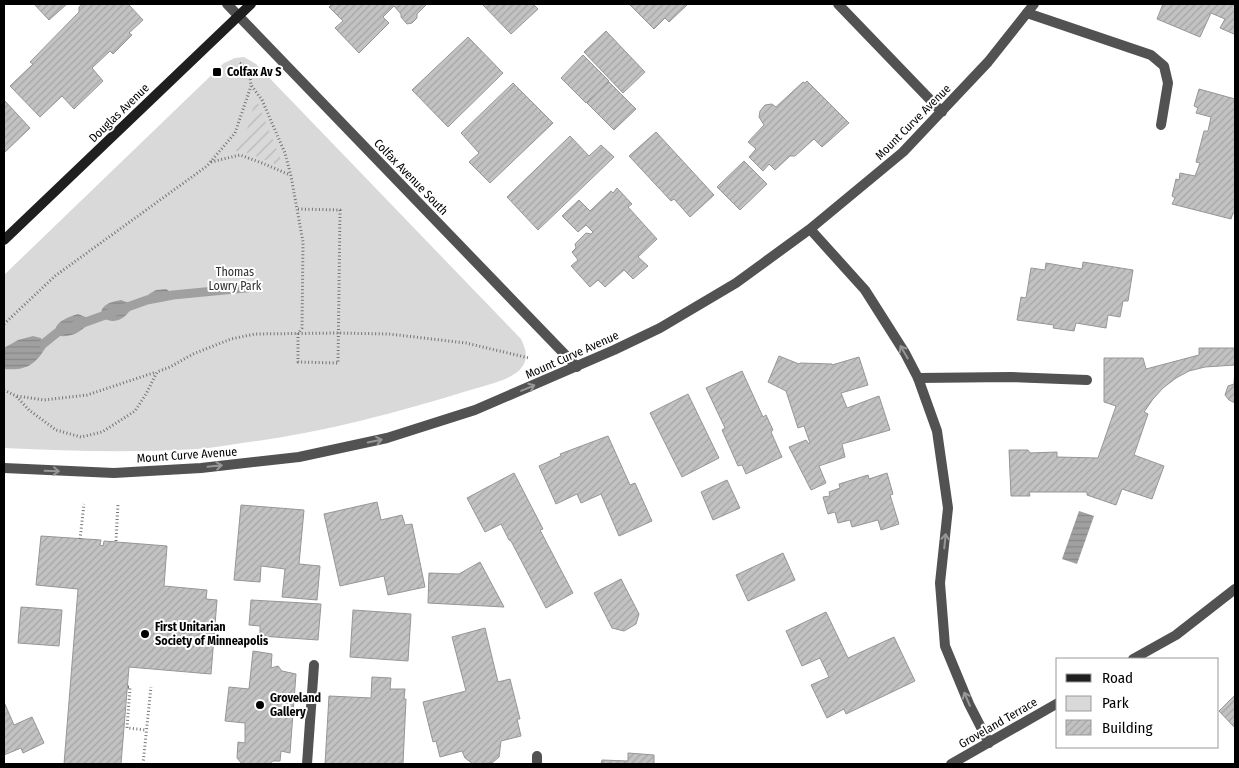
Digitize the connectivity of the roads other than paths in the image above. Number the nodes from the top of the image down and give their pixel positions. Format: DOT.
graph roads {
  1 [pos="228,4"];
  2 [pos="251,4"];
  3 [pos="838,4"];
  4 [pos="1034,4"];
  5 [pos="1028,12"];
  6 [pos="239,16"];
  7 [pos="942,112"];
  8 [pos="1160,125"];
  9 [pos="810,229"];
  10 [pos="4,240"];
  11 [pos="577,367"];
  12 [pos="918,378"];
  13 [pos="1087,380"];
  14 [pos="4,468"];
  15 [pos="1235,589"];
  16 [pos="1136,658"];
  17 [pos="314,665"];
  18 [pos="1056,704"];
  19 [pos="989,742"];
  20 [pos="307,764"];
  21 [pos="951,764"];
  1 -- 6 [label="street, Colfax Avenue South"];
  2 -- 6 [label="street, Douglas Avenue"];
  3 -- 7 [label="street"];
  4 -- 5 [label="street, Mount Curve Avenue"];
  5 -- 7 [label="street, Mount Curve Avenue"];
  5 -- 8 [label="street"];
  6 -- 10 [label="street, Douglas Avenue"];
  6 -- 11 [label="street, Colfax Avenue South"];
  7 -- 9 [label="street, Mount Curve Avenue"];
  9 -- 11 [label="street, Mount Curve Avenue"];
  12 -- 9 [label="street, one-way"];
  14 -- 11 [label="street, Mount Curve Avenue, one-way"];
  12 -- 13 [label="street"];
  19 -- 12 [label="street, one-way"];
  15 -- 16 [label="street"];
  17 -- 20 [label="street"];
  18 -- 19 [label="street, Groveland Terrace"];
  19 -- 21 [label="street, Groveland Terrace"];
}
